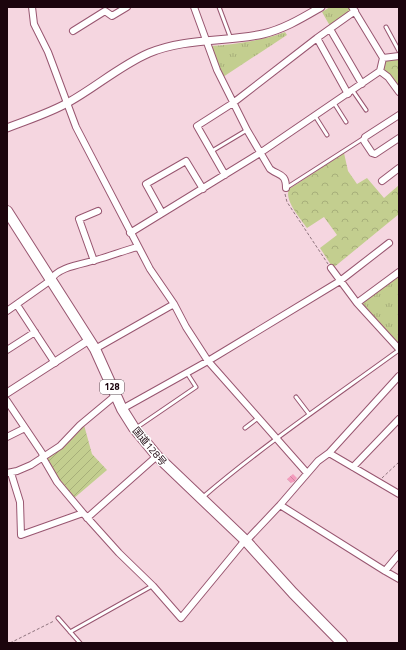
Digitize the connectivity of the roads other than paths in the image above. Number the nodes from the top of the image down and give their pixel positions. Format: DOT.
graph roads {
  1 [pos="32,7"];
  2 [pos="127,7"];
  3 [pos="194,7"];
  4 [pos="219,7"];
  5 [pos="321,7"];
  6 [pos="353,9"];
  7 [pos="386,27"];
  8 [pos="330,29"];
  9 [pos="73,31"];
  10 [pos="317,38"];
  11 [pos="231,39"];
  12 [pos="206,40"];
  13 [pos="399,51"];
  14 [pos="399,56"];
  15 [pos="383,58"];
  16 [pos="380,72"];
  17 [pos="362,84"];
  18 [pos="351,92"];
  19 [pos="399,92"];
  20 [pos="67,103"];
  21 [pos="233,103"];
  22 [pos="334,103"];
  23 [pos="366,110"];
  24 [pos="399,115"];
  25 [pos="315,116"];
  26 [pos="346,122"];
  27 [pos="7,128"];
  28 [pos="247,130"];
  29 [pos="327,135"];
  30 [pos="365,137"];
  31 [pos="399,138"];
  32 [pos="212,151"];
  33 [pos="260,153"];
  34 [pos="399,168"];
  35 [pos="225,175"];
  36 [pos="382,181"];
  37 [pos="286,188"];
  38 [pos="203,189"];
  39 [pos="7,211"];
  40 [pos="98,211"];
  41 [pos="162,214"];
  42 [pos="10,222"];
  43 [pos="130,233"];
  44 [pos="389,243"];
  45 [pos="137,247"];
  46 [pos="94,260"];
  47 [pos="331,268"];
  48 [pos="399,272"];
  49 [pos="51,280"];
  50 [pos="340,281"];
  51 [pos="357,303"];
  52 [pos="174,304"];
  53 [pos="17,305"];
  54 [pos="7,311"];
  55 [pos="35,332"];
  56 [pos="92,344"];
  57 [pos="399,349"];
  58 [pos="7,350"];
  59 [pos="208,361"];
  60 [pos="55,363"];
  61 [pos="187,373"];
  62 [pos="399,376"];
  63 [pos="7,393"];
  64 [pos="116,395"];
  65 [pos="296,397"];
  66 [pos="7,401"];
  67 [pos="122,409"];
  68 [pos="309,414"];
  69 [pos="259,417"];
  70 [pos="399,419"];
  71 [pos="25,428"];
  72 [pos="245,428"];
  73 [pos="134,429"];
  74 [pos="7,437"];
  75 [pos="277,438"];
  76 [pos="329,453"];
  77 [pos="157,456"];
  78 [pos="43,458"];
  79 [pos="353,467"];
  80 [pos="9,473"];
  81 [pos="307,473"];
  82 [pos="399,494"];
  83 [pos="201,498"];
  84 [pos="280,505"];
  85 [pos="82,513"];
  86 [pos="88,518"];
  87 [pos="246,541"];
  88 [pos="399,554"];
  89 [pos="385,571"];
  90 [pos="399,579"];
  91 [pos="153,586"];
  92 [pos="58,618"];
  93 [pos="70,632"];
  94 [pos="341,642"];
  95 [pos="80,643"];
  1 -- 20 [label="street"];
  2 -- 9 [label="street"];
  3 -- 12 [label="street"];
  4 -- 11 [label="lane"];
  5 -- 11 [label="street"];
  6 -- 8 [label="street"];
  6 -- 15 [label="street"];
  7 -- 13 [label="lane"];
  8 -- 10 [label="street"];
  8 -- 17 [label="street"];
  10 -- 18 [label="street"];
  10 -- 21 [label="street"];
  11 -- 12 [label="street"];
  12 -- 20 [label="street"];
  12 -- 21 [label="street"];
  14 -- 15 [label="street"];
  15 -- 16 [label="street"];
  16 -- 17 [label="street"];
  16 -- 19 [label="street"];
  17 -- 18 [label="street"];
  18 -- 22 [label="street"];
  18 -- 23 [label="lane"];
  20 -- 27 [label="street"];
  20 -- 43 [label="street"];
  21 -- 28 [label="street"];
  21 -- 32 [label="street"];
  22 -- 25 [label="street"];
  22 -- 26 [label="lane"];
  24 -- 30 [label="street"];
  25 -- 29 [label="lane"];
  25 -- 33 [label="street"];
  28 -- 32 [label="lane"];
  28 -- 33 [label="street"];
  30 -- 31 [label="street"];
  30 -- 37 [label="lane"];
  32 -- 35 [label="street"];
  33 -- 35 [label="street"];
  33 -- 37 [label="street"];
  34 -- 36 [label="street"];
  35 -- 38 [label="street"];
  38 -- 41 [label="street"];
  38 -- 41 [label="street"];
  39 -- 42 [label="highway, 国道128号 / 128"];
  40 -- 46 [label="street"];
  41 -- 43 [label="street"];
  42 -- 49 [label="highway, 国道128号 / 128"];
  43 -- 45 [label="street"];
  44 -- 50 [label="street"];
  45 -- 46 [label="street"];
  45 -- 52 [label="street"];
  46 -- 49 [label="street"];
  47 -- 50 [label="street"];
  48 -- 51 [label="street"];
  49 -- 53 [label="street"];
  49 -- 56 [label="highway, 国道128号 / 128"];
  50 -- 51 [label="street"];
  50 -- 59 [label="street"];
  51 -- 57 [label="street"];
  52 -- 56 [label="street"];
  52 -- 59 [label="street"];
  53 -- 54 [label="street"];
  53 -- 55 [label="street"];
  55 -- 58 [label="street"];
  55 -- 60 [label="street"];
  56 -- 60 [label="street"];
  56 -- 64 [label="highway, 国道128号 / 128"];
  57 -- 68 [label="lane"];
  59 -- 61 [label="street"];
  59 -- 69 [label="street"];
  60 -- 63 [label="street"];
  61 -- 67 [label="street"];
  61 -- 73 [label="lane"];
  62 -- 76 [label="street"];
  64 -- 67 [label="highway, 国道128号 / 128"];
  64 -- 78 [label="street"];
  65 -- 68 [label="lane"];
  66 -- 71 [label="street"];
  67 -- 73 [label="highway, 国道128号 / 128"];
  68 -- 75 [label="lane"];
  69 -- 72 [label="lane"];
  69 -- 75 [label="street"];
  70 -- 79 [label="street"];
  71 -- 74 [label="street"];
  71 -- 78 [label="street"];
  73 -- 77 [label="highway, 国道128号 / 128"];
  75 -- 81 [label="street"];
  75 -- 83 [label="lane"];
  76 -- 79 [label="street"];
  76 -- 81 [label="street"];
  77 -- 83 [label="highway, 国道128号 / 128"];
  77 -- 86 [label="street"];
  78 -- 80 [label="street"];
  78 -- 85 [label="street"];
  79 -- 82 [label="street"];
  80 -- 85 [label="street"];
  81 -- 84 [label="street"];
  83 -- 87 [label="highway, 国道128号 / 128"];
  84 -- 87 [label="street"];
  84 -- 89 [label="street"];
  85 -- 86 [label="street"];
  86 -- 91 [label="street"];
  87 -- 91 [label="street"];
  87 -- 94 [label="highway, 国道128号 / 128"];
  88 -- 89 [label="street"];
  89 -- 90 [label="street"];
  91 -- 93 [label="lane"];
  92 -- 93 [label="lane"];
  93 -- 95 [label="lane"];
}
